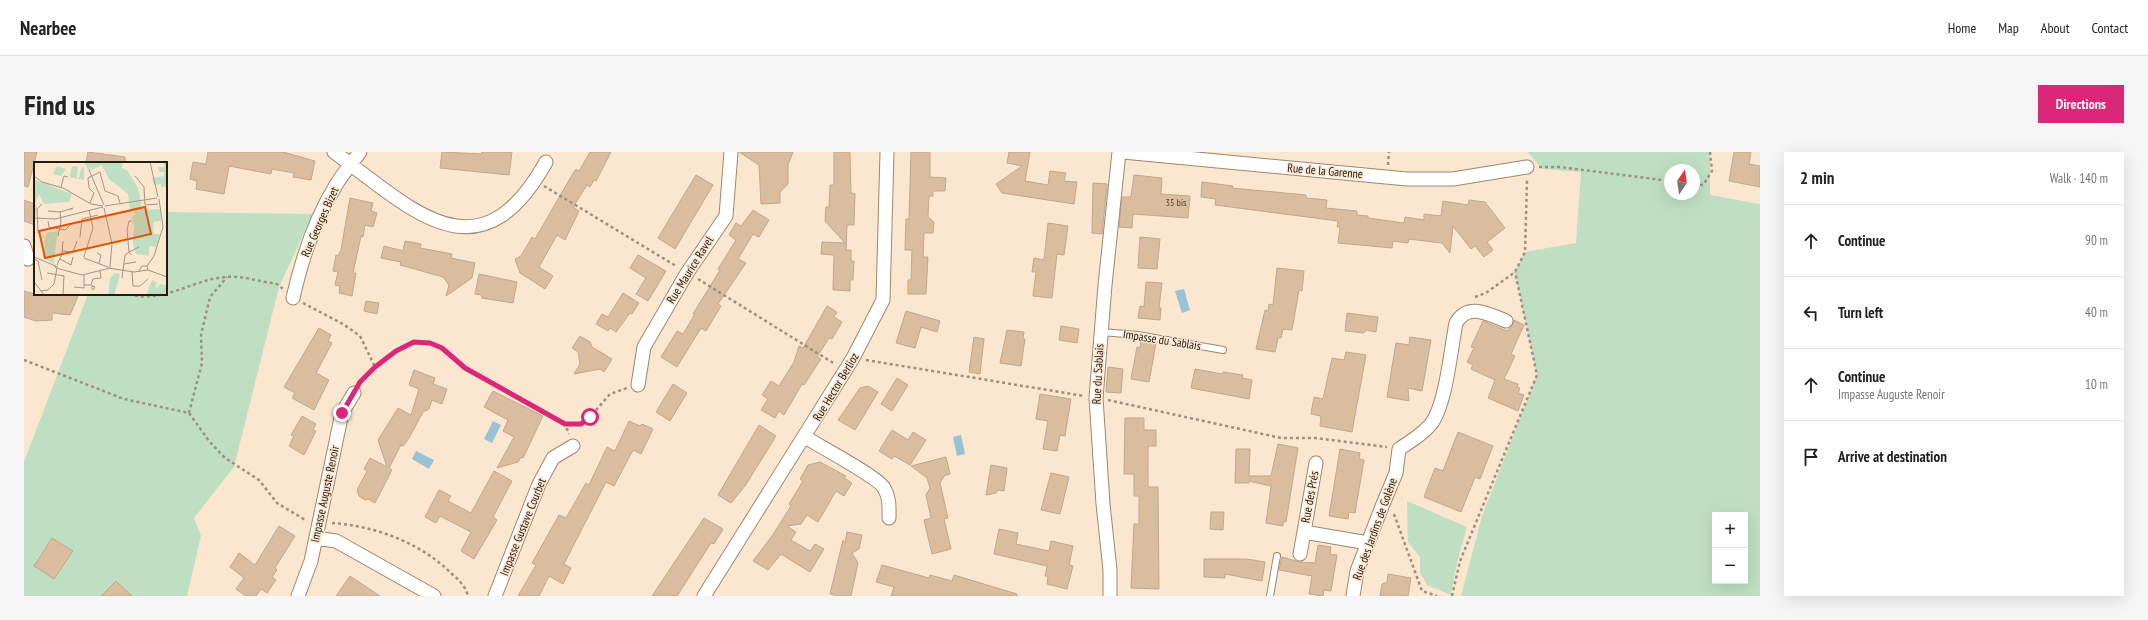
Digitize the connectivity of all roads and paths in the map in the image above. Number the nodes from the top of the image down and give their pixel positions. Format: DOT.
graph roads {
  1 [pos="334,152"];
  2 [pos="360,152"];
  3 [pos="731,152"];
  4 [pos="887,152"];
  5 [pos="1119,152"];
  6 [pos="1123,152"];
  7 [pos="1710,152"];
  8 [pos="546,162"];
  9 [pos="351,164"];
  10 [pos="1527,167"];
  11 [pos="1664,180"];
  12 [pos="1700,185"];
  13 [pos="24,246"];
  14 [pos="28,259"];
  15 [pos="1515,272"];
  16 [pos="227,277"];
  17 [pos="167,294"];
  18 [pos="133,295"];
  19 [pos="164,295"];
  20 [pos="293,298"];
  21 [pos="1469,300"];
  22 [pos="1506,321"];
  23 [pos="1100,332"];
  24 [pos="1224,350"];
  25 [pos="853,358"];
  26 [pos="24,360"];
  27 [pos="375,367"];
  28 [pos="638,385"];
  29 [pos="354,393"];
  30 [pos="1096,398"];
  31 [pos="189,413"];
  32 [pos="565,424"];
  33 [pos="805,437"];
  34 [pos="573,446"];
  35 [pos="1399,449"];
  36 [pos="1316,463"];
  37 [pos="1380,509"];
  38 [pos="889,518"];
  39 [pos="319,523"];
  40 [pos="1304,532"];
  41 [pos="316,538"];
  42 [pos="1368,543"];
  43 [pos="1300,554"];
  44 [pos="1277,556"];
  45 [pos="298,596"];
  46 [pos="434,596"];
  47 [pos="468,596"];
  48 [pos="495,596"];
  49 [pos="704,596"];
  50 [pos="1110,596"];
  51 [pos="1270,596"];
  52 [pos="1353,596"];
  53 [pos="1437,596"];
  54 [pos="1452,596"];
  1 -- 9 [label="street"];
  2 -- 9 [label="street, Rue Georges Bizet"];
  3 -- 28 [label="street, Rue Maurice Ravel"];
  4 -- 25 [label="street, Rue Hector Berlioz"];
  5 -- 23 [label="street, Rue du Sablais"];
  6 -- 10 [label="street, Rue de la Garenne"];
  7 -- 12 [label="path"];
  8 -- 9 [label="street"];
  9 -- 20 [label="street, Rue Georges Bizet"];
  10 -- 11 [label="path"];
  10 -- 15 [label="path"];
  13 -- 14 [label="street"];
  15 -- 21 [label="path"];
  15 -- 54 [label="path"];
  16 -- 17 [label="path"];
  16 -- 20 [label="path"];
  16 -- 31 [label="path"];
  18 -- 19 [label="path"];
  20 -- 27 [label="path"];
  22 -- 35 [label="street"];
  23 -- 24 [label="lane, Impasse du Sablais"];
  23 -- 30 [label="street, Rue du Sablais"];
  25 -- 30 [label="path"];
  25 -- 33 [label="street, Rue Hector Berlioz"];
  26 -- 31 [label="path"];
  27 -- 29 [label="path"];
  27 -- 32 [label="path"];
  28 -- 32 [label="path"];
  29 -- 39 [label="street, Impasse Auguste Renoir"];
  30 -- 35 [label="path"];
  30 -- 50 [label="street, Rue du Sablais"];
  31 -- 39 [label="path"];
  32 -- 34 [label="path"];
  33 -- 38 [label="street"];
  33 -- 49 [label="street, Rue Hector Berlioz"];
  34 -- 48 [label="street, Impasse Gustave Courbet"];
  35 -- 37 [label="street, Rue des Jardins de Golène"];
  36 -- 40 [label="street, Rue des Prés"];
  37 -- 42 [label="street, Rue des Jardins de Golène"];
  37 -- 53 [label="path"];
  39 -- 41 [label="street, Impasse Auguste Renoir"];
  39 -- 47 [label="path"];
  40 -- 42 [label="street, Rue des Prés"];
  40 -- 43 [label="street, Rue des Prés"];
  41 -- 45 [label="street, Impasse Auguste Renoir"];
  41 -- 46 [label="street"];
  42 -- 52 [label="street, Rue des Jardins de Golène"];
  44 -- 51 [label="lane"];
}
